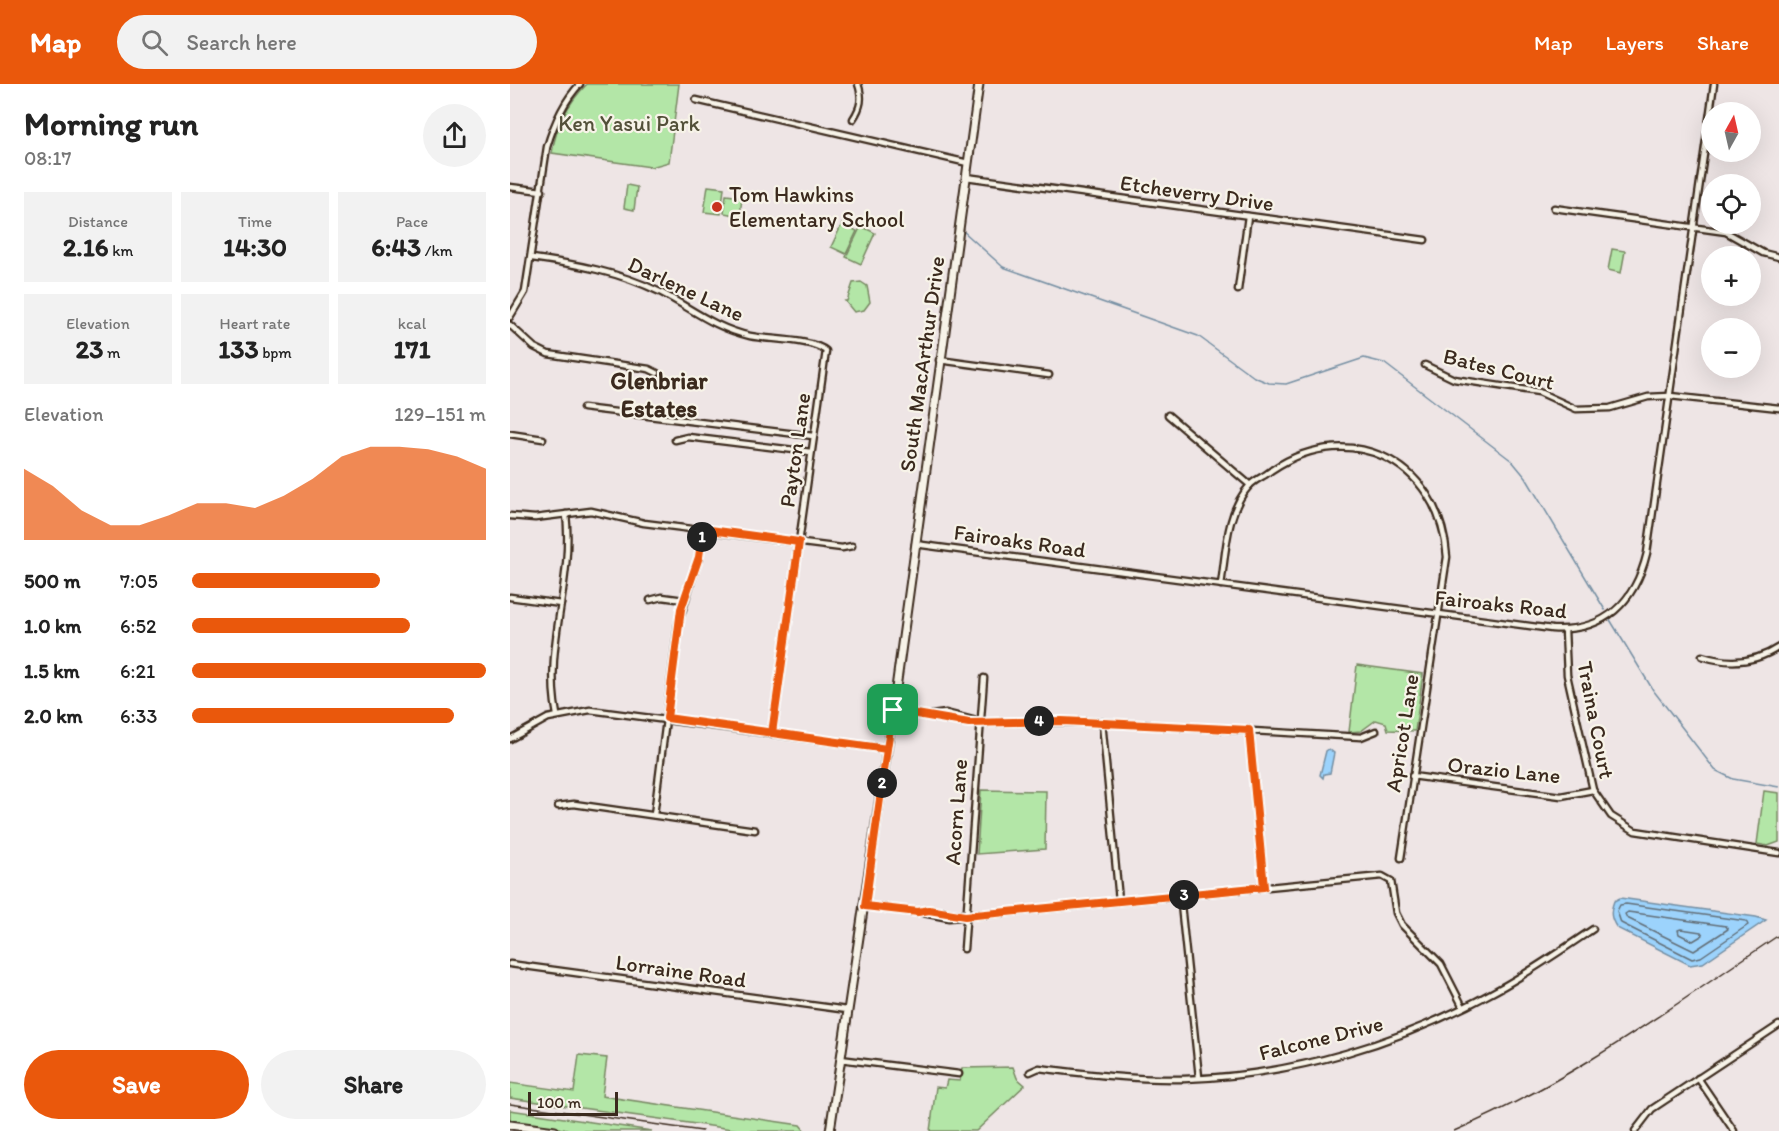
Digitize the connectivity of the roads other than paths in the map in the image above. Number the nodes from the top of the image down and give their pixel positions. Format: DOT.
graph roads {
  1 [pos="580,84"];
  2 [pos="858,84"];
  3 [pos="979,84"];
  4 [pos="1713,84"];
  5 [pos="696,100"];
  6 [pos="853,119"];
  7 [pos="968,163"];
  8 [pos="966,177"];
  9 [pos="510,187"];
  10 [pos="542,191"];
  11 [pos="1554,208"];
  12 [pos="1248,216"];
  13 [pos="1695,227"];
  14 [pos="1425,240"];
  15 [pos="1779,257"];
  16 [pos="532,258"];
  17 [pos="1238,290"];
  18 [pos="510,317"];
  19 [pos="510,325"];
  20 [pos="826,351"];
  21 [pos="939,360"];
  22 [pos="1425,366"];
  23 [pos="657,374"];
  24 [pos="1049,375"];
  25 [pos="1670,396"];
  26 [pos="583,408"];
  27 [pos="1779,408"];
  28 [pos="1168,415"];
  29 [pos="510,434"];
  30 [pos="813,436"];
  31 [pos="543,439"];
  32 [pos="675,440"];
  33 [pos="811,452"];
  34 [pos="1250,485"];
  35 [pos="566,514"];
  36 [pos="510,516"];
  37 [pos="703,529"];
  38 [pos="799,542"];
  39 [pos="915,544"];
  40 [pos="852,546"];
  41 [pos="1221,585"];
  42 [pos="510,597"];
  43 [pos="650,600"];
  44 [pos="684,600"];
  45 [pos="561,604"];
  46 [pos="1438,614"];
  47 [pos="1565,630"];
  48 [pos="1779,647"];
  49 [pos="1702,656"];
  50 [pos="984,678"];
  51 [pos="893,710"];
  52 [pos="557,715"];
  53 [pos="667,718"];
  54 [pos="979,722"];
  55 [pos="1102,723"];
  56 [pos="1249,730"];
  57 [pos="1376,731"];
  58 [pos="772,733"];
  59 [pos="510,739"];
  60 [pos="887,749"];
  61 [pos="1412,776"];
  62 [pos="1593,790"];
  63 [pos="558,806"];
  64 [pos="654,815"];
  65 [pos="755,830"];
  66 [pos="1779,853"];
  67 [pos="1401,858"];
  68 [pos="1264,887"];
  69 [pos="1180,895"];
  70 [pos="1119,900"];
  71 [pos="865,906"];
  72 [pos="965,916"];
  73 [pos="1593,929"];
  74 [pos="964,949"];
  75 [pos="510,964"];
  76 [pos="1463,1007"];
  77 [pos="847,1010"];
  78 [pos="1779,1024"];
  79 [pos="840,1059"];
  80 [pos="1030,1072"];
  81 [pos="959,1074"];
  82 [pos="1199,1077"];
  83 [pos="1698,1078"];
  84 [pos="510,1125"];
  85 [pos="555,1131"];
  86 [pos="830,1131"];
  87 [pos="1635,1131"];
  88 [pos="1734,1131"];
  1 -- 10 [label="street"];
  2 -- 6 [label="street"];
  3 -- 7 [label="street, South MacArthur Drive"];
  4 -- 13 [label="street, Fairoaks Road"];
  5 -- 7 [label="street"];
  7 -- 8 [label="street, South MacArthur Drive"];
  8 -- 12 [label="street, Etcheverry Drive"];
  8 -- 21 [label="street, South MacArthur Drive"];
  9 -- 10 [label="street"];
  10 -- 16 [label="street"];
  11 -- 13 [label="street"];
  12 -- 14 [label="street, Etcheverry Drive"];
  12 -- 17 [label="street"];
  13 -- 15 [label="street"];
  13 -- 25 [label="street, Fairoaks Road"];
  16 -- 18 [label="street"];
  16 -- 20 [label="street, Darlene Lane"];
  19 -- 23 [label="street"];
  20 -- 30 [label="street, Payton Lane"];
  21 -- 24 [label="street"];
  21 -- 39 [label="street, South MacArthur Drive"];
  22 -- 25 [label="street, Bates Court"];
  25 -- 27 [label="street, Bates Court"];
  25 -- 47 [label="street, Fairoaks Road"];
  26 -- 30 [label="street"];
  28 -- 34 [label="street"];
  29 -- 31 [label="street"];
  30 -- 33 [label="street, Payton Lane"];
  32 -- 33 [label="street"];
  33 -- 38 [label="street, Payton Lane"];
  34 -- 41 [label="street"];
  34 -- 46 [label="street, Apricot Lane"];
  35 -- 36 [label="street"];
  35 -- 37 [label="street"];
  35 -- 45 [label="street"];
  37 -- 38 [label="street"];
  37 -- 44 [label="street"];
  38 -- 40 [label="street"];
  38 -- 58 [label="street, Payton Lane"];
  39 -- 41 [label="street, Fairoaks Road"];
  39 -- 51 [label="street, South MacArthur Drive"];
  41 -- 46 [label="street, Fairoaks Road"];
  42 -- 45 [label="street"];
  43 -- 44 [label="street"];
  44 -- 53 [label="street"];
  45 -- 52 [label="street"];
  46 -- 47 [label="street, Fairoaks Road"];
  46 -- 61 [label="street, Apricot Lane"];
  47 -- 62 [label="street, Traina Court"];
  48 -- 49 [label="street"];
  50 -- 54 [label="street, Acorn Lane"];
  51 -- 54 [label="street"];
  51 -- 60 [label="street"];
  52 -- 53 [label="street"];
  52 -- 59 [label="street"];
  53 -- 58 [label="street"];
  53 -- 64 [label="street"];
  54 -- 55 [label="street"];
  54 -- 72 [label="street, Acorn Lane"];
  55 -- 56 [label="street"];
  55 -- 70 [label="street"];
  56 -- 57 [label="street"];
  56 -- 68 [label="street"];
  58 -- 60 [label="street"];
  60 -- 71 [label="street"];
  61 -- 62 [label="street, Orazio Lane"];
  61 -- 67 [label="street, Apricot Lane"];
  62 -- 66 [label="street, Traina Court"];
  63 -- 64 [label="street"];
  64 -- 65 [label="street"];
  68 -- 69 [label="street"];
  68 -- 76 [label="street"];
  69 -- 70 [label="street"];
  69 -- 82 [label="street"];
  70 -- 72 [label="street"];
  71 -- 72 [label="street"];
  71 -- 77 [label="street"];
  72 -- 74 [label="street, Acorn Lane"];
  73 -- 76 [label="street, Falcone Drive"];
  75 -- 77 [label="street, Lorraine Road"];
  76 -- 82 [label="street, Falcone Drive"];
  77 -- 79 [label="street"];
  78 -- 83 [label="street"];
  79 -- 81 [label="street"];
  79 -- 86 [label="street"];
  80 -- 82 [label="street, Falcone Drive"];
  83 -- 87 [label="street"];
  83 -- 88 [label="street"];
  84 -- 85 [label="street"];
}
